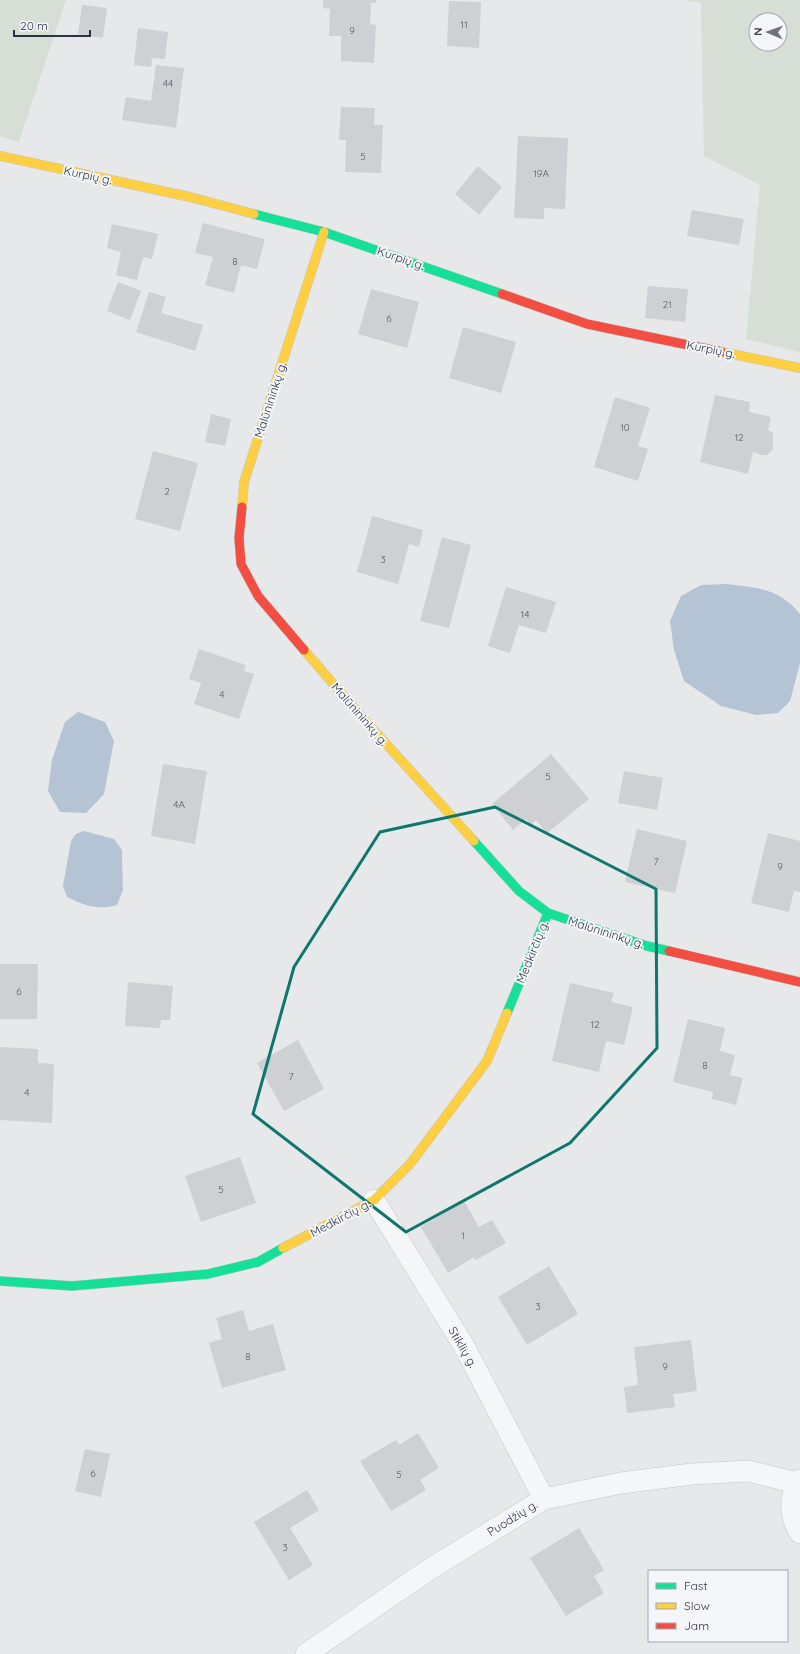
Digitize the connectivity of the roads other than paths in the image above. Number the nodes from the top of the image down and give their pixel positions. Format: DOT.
graph roads {
  1 [pos="0,156"];
  2 [pos="324,232"];
  3 [pos="800,368"];
  4 [pos="548,913"];
  5 [pos="800,982"];
  6 [pos="374,1200"];
  7 [pos="0,1281"];
  8 [pos="799,1481"];
  9 [pos="544,1499"];
  10 [pos="800,1534"];
  11 [pos="306,1654"];
  1 -- 2 [label="street, Kurpių g."];
  2 -- 3 [label="street, Kurpių g."];
  2 -- 4 [label="street, Malūnininkų g."];
  4 -- 5 [label="street, Malūnininkų g."];
  4 -- 6 [label="street, Medkirčių g."];
  6 -- 7 [label="street, Medkirčių g."];
  6 -- 9 [label="street, Stiklių g."];
  8 -- 9 [label="street, Puodžių g."];
  8 -- 10 [label="street"];
  9 -- 11 [label="street, Puodžių g."];
}
